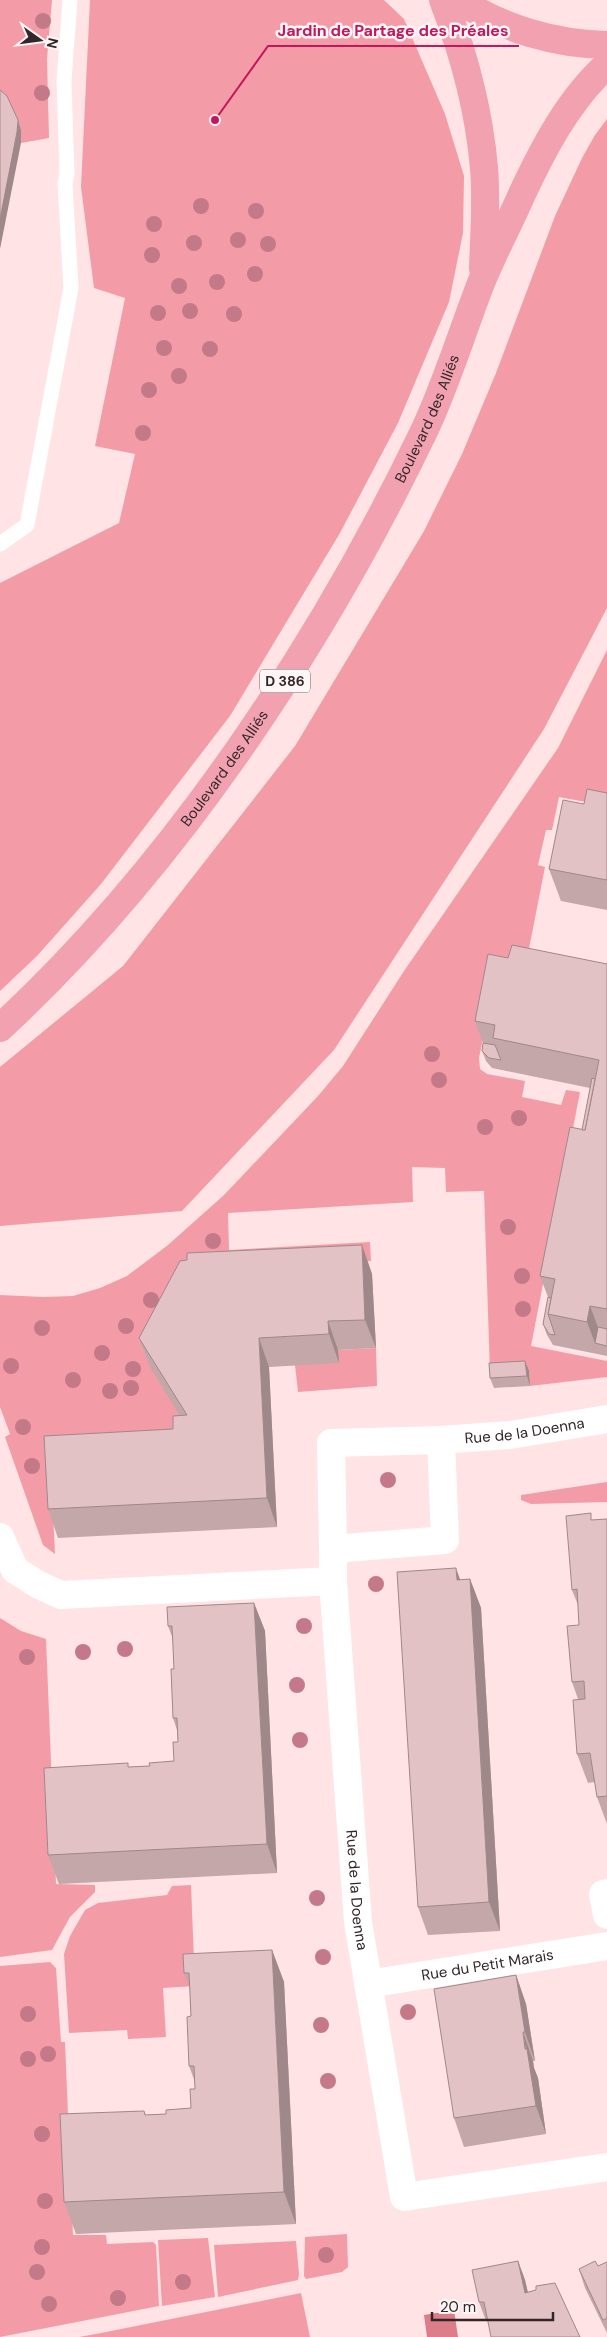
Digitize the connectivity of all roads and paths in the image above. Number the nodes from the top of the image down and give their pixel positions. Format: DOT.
graph roads {
  1 [pos="70,0"];
  2 [pos="443,0"];
  3 [pos="459,0"];
  4 [pos="607,45"];
  5 [pos="607,65"];
  6 [pos="482,282"];
  7 [pos="0,544"];
  8 [pos="1,1027"];
  9 [pos="607,1419"];
  10 [pos="441,1440"];
  11 [pos="0,1537"];
  12 [pos="333,1549"];
  13 [pos="333,1581"];
  14 [pos="607,1893"];
  15 [pos="607,1915"];
  16 [pos="607,1946"];
  17 [pos="368,1984"];
  18 [pos="607,2167"];
  1 -- 7 [label="lane"];
  2 -- 6 [label="main road"];
  3 -- 4 [label="main road"];
  5 -- 6 [label="main road"];
  6 -- 8 [label="main road, Boulevard des Alliés / D 386"];
  9 -- 10 [label="street, Rue de la Doenna"];
  10 -- 12 [label="street"];
  10 -- 12 [label="street, Rue de la Doenna"];
  11 -- 13 [label="street"];
  12 -- 13 [label="street, Rue de la Doenna"];
  13 -- 17 [label="street, Rue de la Doenna"];
  14 -- 15 [label="street"];
  16 -- 17 [label="street, Rue du Petit Marais"];
  17 -- 18 [label="street, Rue de la Doenna"];
}
